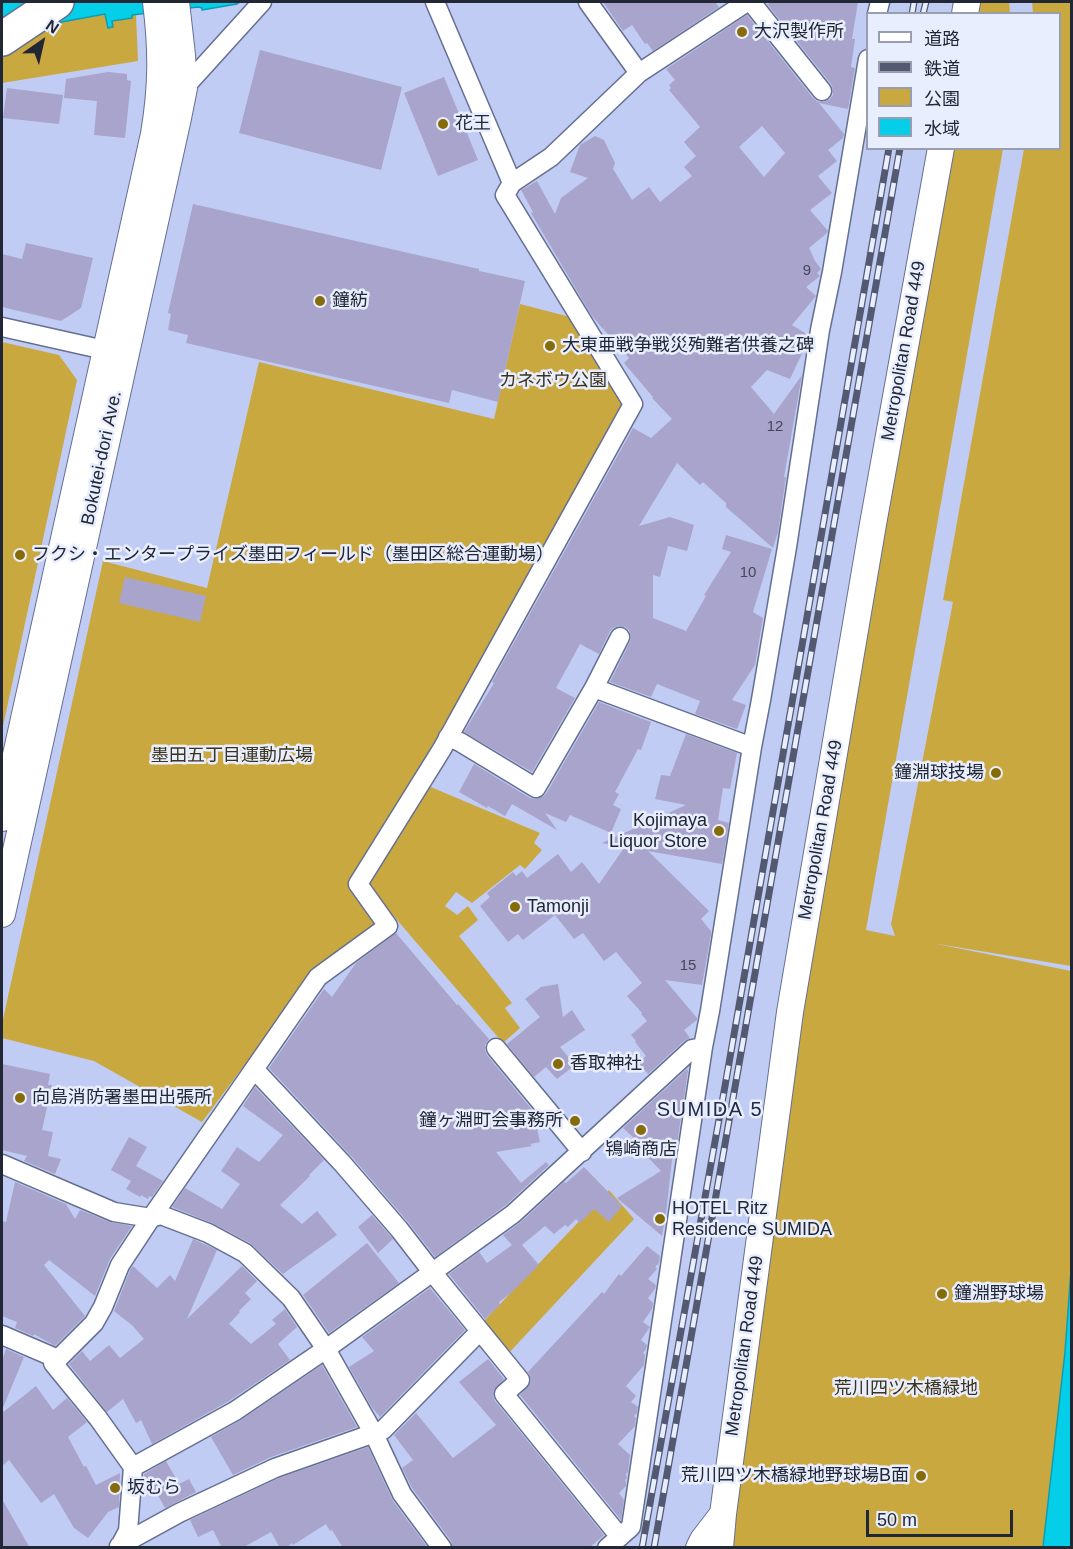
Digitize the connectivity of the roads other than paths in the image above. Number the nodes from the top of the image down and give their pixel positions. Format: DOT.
graph roads {
  1 [pos="37,2"];
  2 [pos="57,2"];
  3 [pos="262,2"];
  4 [pos="435,2"];
  5 [pos="588,2"];
  6 [pos="749,2"];
  7 [pos="166,8"];
  8 [pos="2,24"];
  9 [pos="2,39"];
  10 [pos="866,65"];
  11 [pos="639,74"];
  12 [pos="184,88"];
  13 [pos="822,91"];
  14 [pos="940,150"];
  15 [pos="512,183"];
  16 [pos="2,327"];
  17 [pos="115,353"];
  18 [pos="620,637"];
  19 [pos="594,688"];
  20 [pos="448,737"];
  21 [pos="752,747"];
  22 [pos="2,818"];
  23 [pos="2,914"];
  24 [pos="703,1047"];
  25 [pos="496,1048"];
  26 [pos="254,1069"];
  27 [pos="582,1152"];
  28 [pos="2,1164"];
  29 [pos="151,1218"];
  30 [pos="433,1273"];
  31 [pos="480,1331"];
  32 [pos="2,1335"];
  33 [pos="326,1348"];
  34 [pos="53,1363"];
  35 [pos="374,1434"];
  36 [pos="133,1467"];
  37 [pos="723,1514"];
  38 [pos="613,1542"];
  39 [pos="119,1546"];
  40 [pos="442,1548"];
  41 [pos="699,1548"];
  42 [pos="720,1548"];
  1 -- 8 [label="highway"];
  2 -- 9 [label="highway"];
  3 -- 12 [label="street"];
  4 -- 15 [label="street"];
  5 -- 11 [label="street"];
  6 -- 11 [label="street"];
  6 -- 13 [label="street"];
  7 -- 12 [label="main road, Bokutei-dori Ave."];
  7 -- 17 [label="main road, Bokutei-dori Ave."];
  10 -- 21 [label="street"];
  11 -- 15 [label="street"];
  12 -- 17 [label="main road, Bokutei-dori Ave."];
  14 -- 37 [label="main road, Metropolitan Road 449"];
  15 -- 20 [label="street"];
  16 -- 17 [label="street"];
  17 -- 22 [label="main road, Bokutei-dori Ave."];
  17 -- 23 [label="main road, Bokutei-dori Ave."];
  18 -- 19 [label="street"];
  19 -- 20 [label="street"];
  19 -- 21 [label="street"];
  20 -- 26 [label="street"];
  21 -- 24 [label="street"];
  24 -- 27 [label="street"];
  24 -- 38 [label="street"];
  25 -- 27 [label="street"];
  26 -- 29 [label="street"];
  26 -- 30 [label="street"];
  27 -- 30 [label="street"];
  28 -- 29 [label="street"];
  29 -- 32 [label="street"];
  29 -- 33 [label="street"];
  30 -- 31 [label="street"];
  30 -- 33 [label="street"];
  31 -- 35 [label="street"];
  31 -- 38 [label="street"];
  33 -- 35 [label="street"];
  33 -- 36 [label="street"];
  34 -- 36 [label="street"];
  35 -- 39 [label="street"];
  35 -- 40 [label="street"];
  36 -- 39 [label="street"];
  37 -- 41 [label="main road, Metropolitan Road 449"];
  37 -- 42 [label="main road, Metropolitan Road 449"];
}
